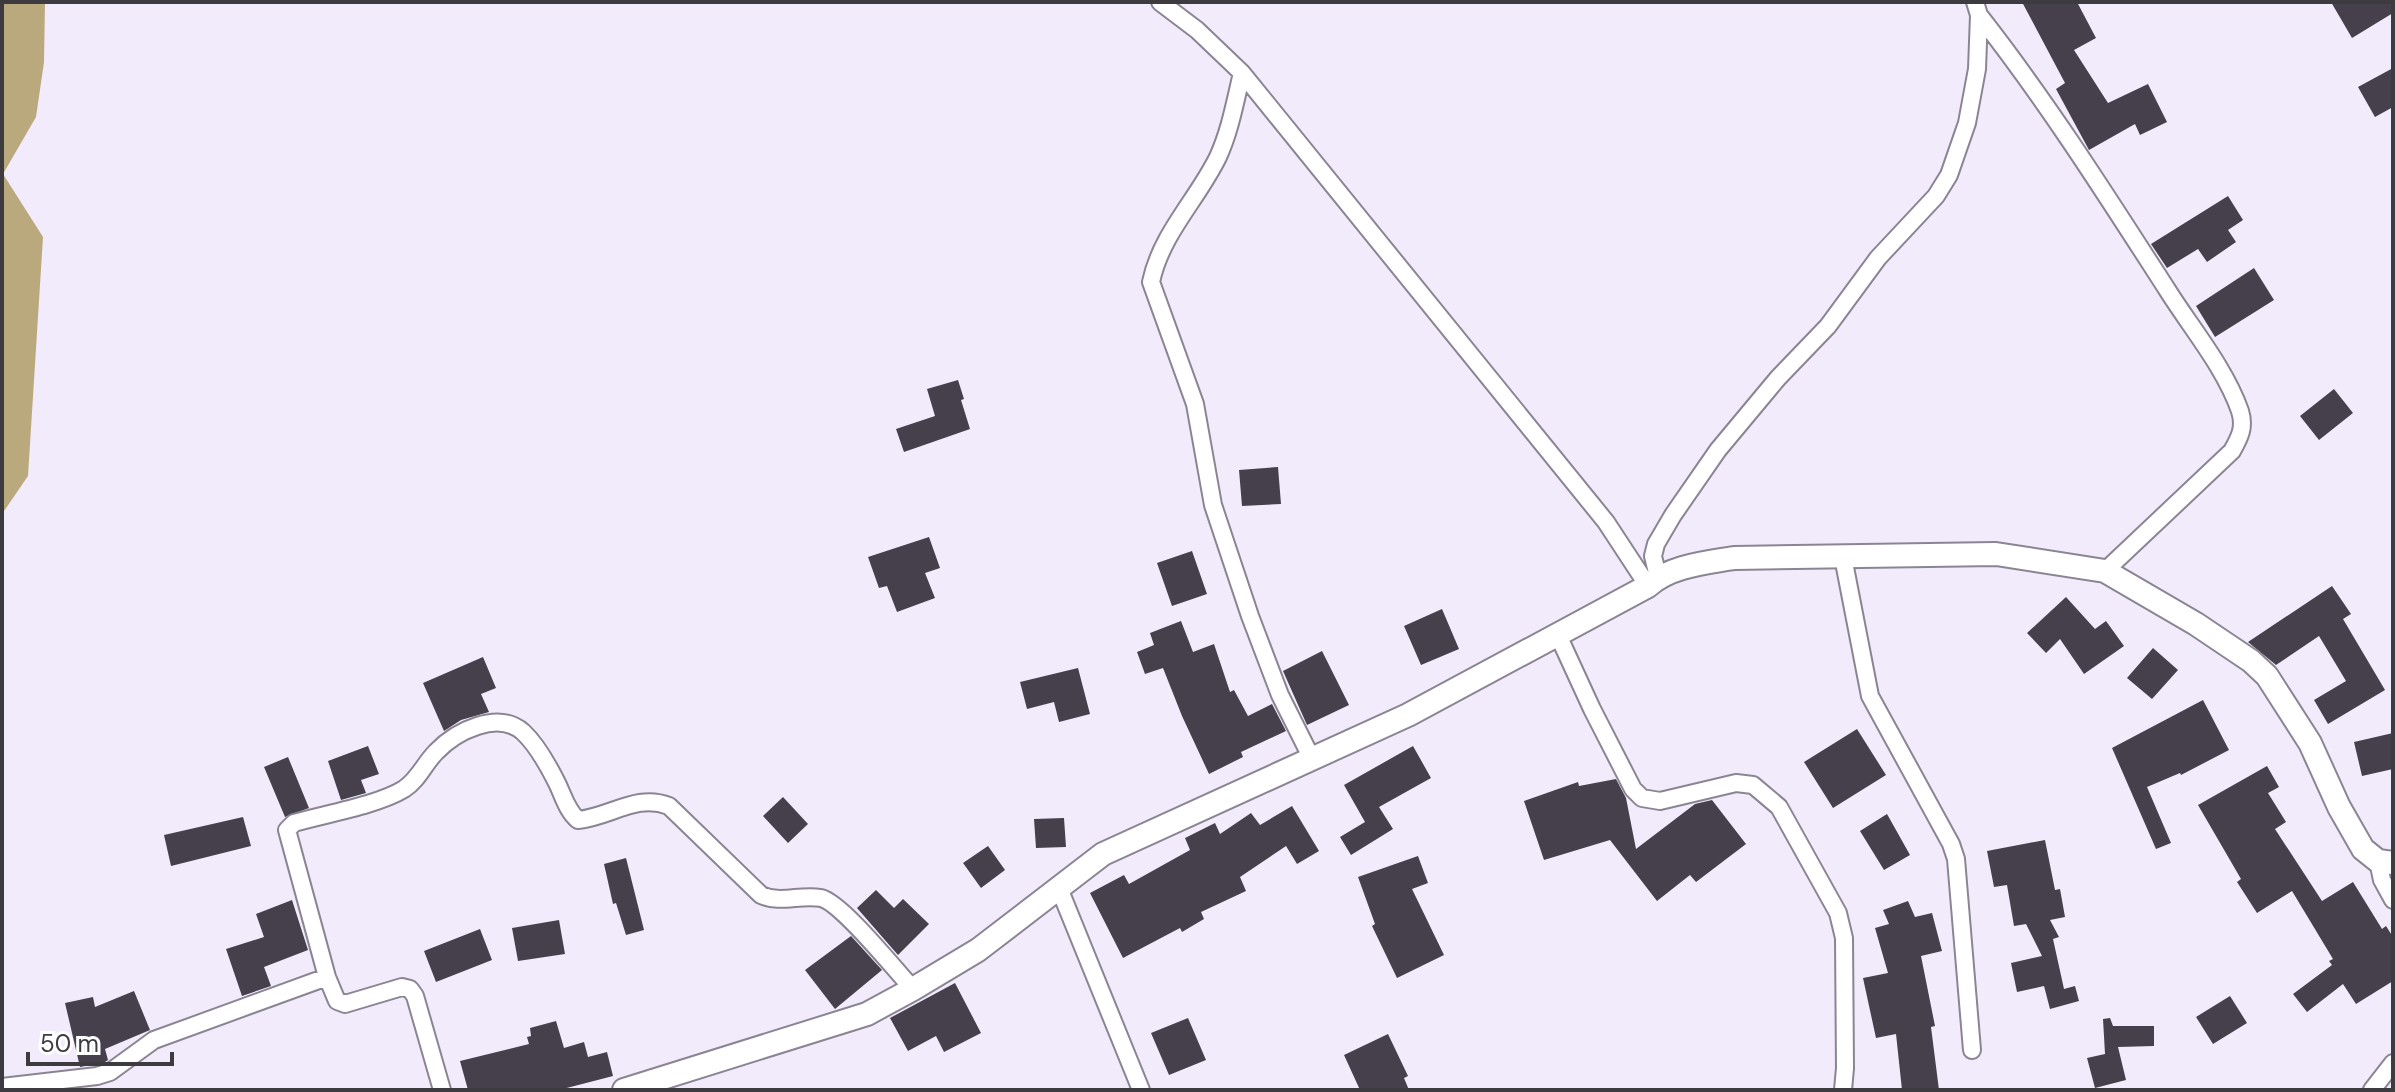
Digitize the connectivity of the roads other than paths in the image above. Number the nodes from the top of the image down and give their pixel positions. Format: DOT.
graph roads {
  1 [pos="1160,2"];
  2 [pos="1977,9"];
  3 [pos="1242,73"];
  4 [pos="1843,557"];
  5 [pos="2105,571"];
  6 [pos="1653,581"];
  7 [pos="1558,635"];
  8 [pos="1312,759"];
  9 [pos="2386,862"];
  10 [pos="1059,888"];
  11 [pos="2393,900"];
  12 [pos="327,977"];
  13 [pos="913,989"];
  14 [pos="1972,1050"];
  15 [pos="2393,1063"];
  16 [pos="2,1087"];
  17 [pos="442,1090"];
  18 [pos="624,1090"];
  19 [pos="1141,1090"];
  20 [pos="1843,1090"];
  21 [pos="2372,1090"];
  1 -- 3 [label="street"];
  2 -- 5 [label="street"];
  2 -- 6 [label="street"];
  3 -- 6 [label="street"];
  3 -- 8 [label="street"];
  4 -- 5 [label="street"];
  4 -- 6 [label="street"];
  4 -- 14 [label="street"];
  5 -- 9 [label="street"];
  6 -- 7 [label="street"];
  7 -- 8 [label="street"];
  7 -- 20 [label="street"];
  8 -- 10 [label="street"];
  9 -- 11 [label="street"];
  10 -- 13 [label="street"];
  10 -- 19 [label="street"];
  12 -- 13 [label="street"];
  12 -- 16 [label="street"];
  12 -- 17 [label="street"];
  13 -- 18 [label="street"];
  15 -- 21 [label="street"];
}
